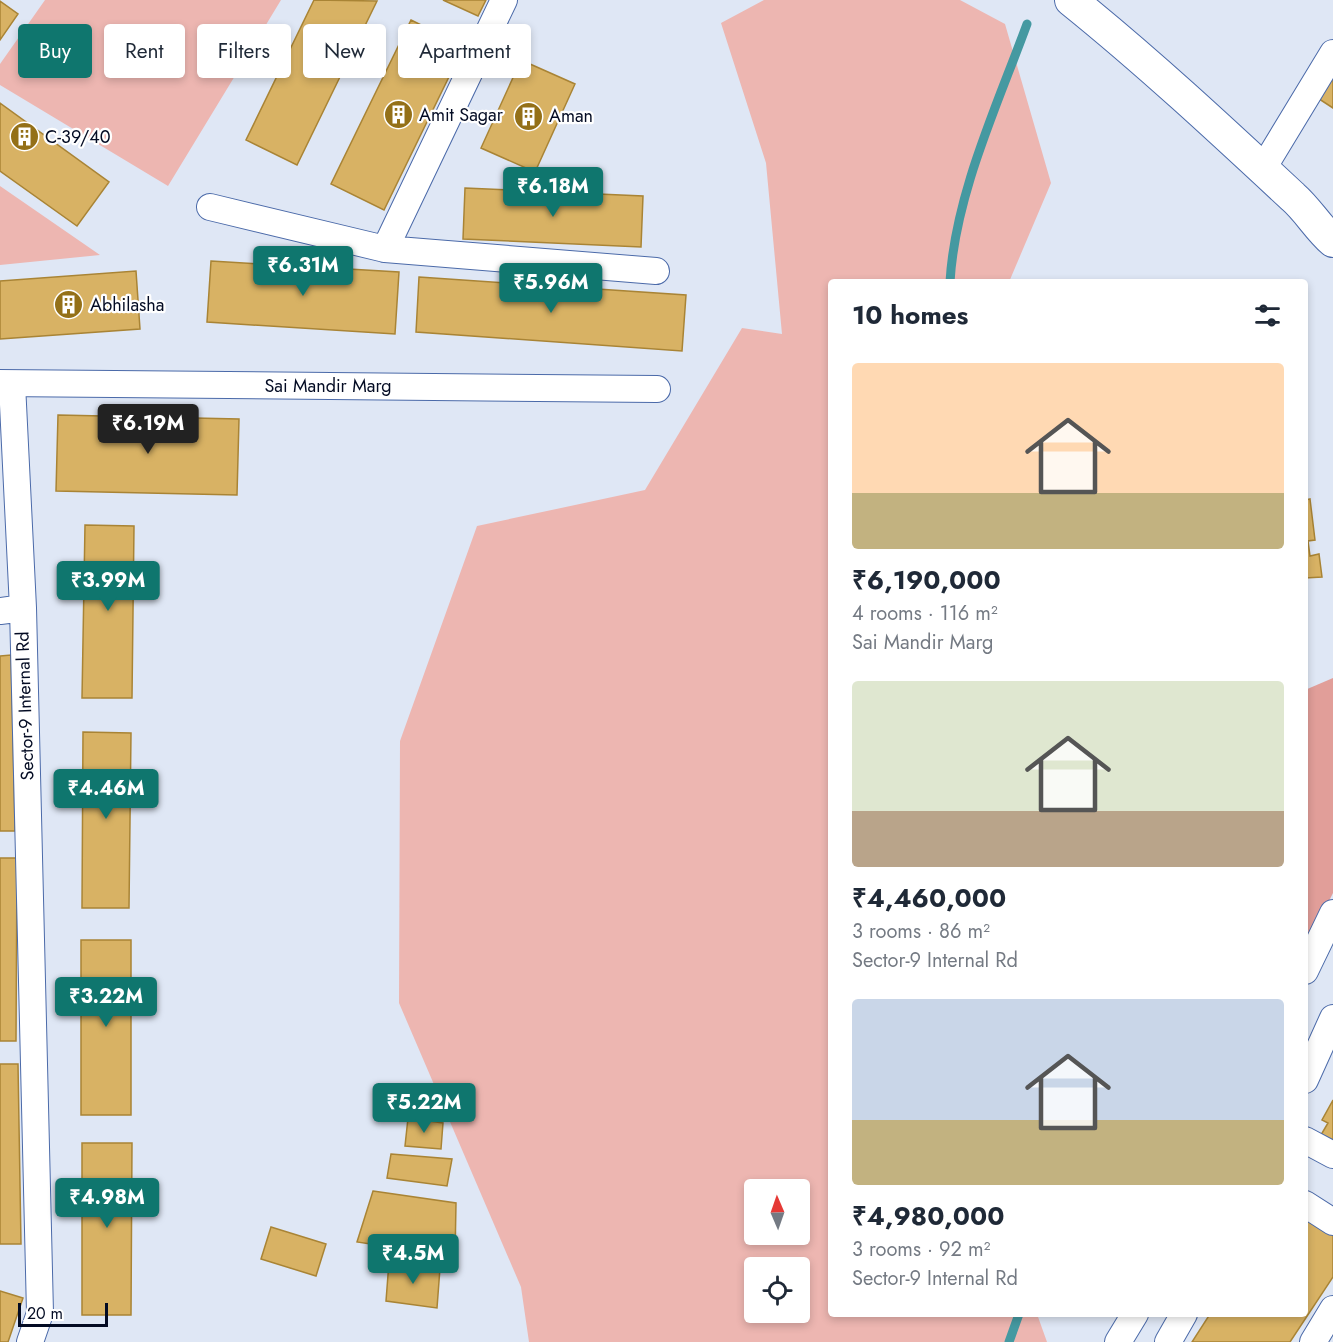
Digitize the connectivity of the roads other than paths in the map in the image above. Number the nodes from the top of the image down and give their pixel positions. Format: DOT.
graph roads {
  1 [pos="504,0"];
  2 [pos="1071,0"];
  3 [pos="1333,53"];
  4 [pos="1262,170"];
  5 [pos="210,207"];
  6 [pos="1333,241"];
  7 [pos="385,249"];
  8 [pos="656,271"];
  9 [pos="6,384"];
  10 [pos="657,388"];
  11 [pos="11,610"];
  12 [pos="1333,913"];
  13 [pos="1308,965"];
  14 [pos="1333,1018"];
  15 [pos="1308,1073"];
  16 [pos="1308,1142"];
  17 [pos="1333,1155"];
  18 [pos="1308,1206"];
  19 [pos="1333,1222"];
  20 [pos="1333,1310"];
  21 [pos="1134,1317"];
  22 [pos="1182,1317"];
  23 [pos="30,1342"];
  24 [pos="1118,1342"];
  25 [pos="1168,1342"];
  26 [pos="1312,1342"];
  1 -- 7 [label="street"];
  2 -- 4 [label="street"];
  3 -- 4 [label="street"];
  4 -- 6 [label="street"];
  5 -- 7 [label="street"];
  7 -- 8 [label="street"];
  9 -- 10 [label="street, Sai Mandir Marg"];
  9 -- 11 [label="street, Sector-9 Internal Rd"];
  11 -- 23 [label="street, Sector-9 Internal Rd"];
  12 -- 13 [label="street"];
  14 -- 15 [label="street"];
  16 -- 17 [label="street"];
  18 -- 19 [label="street"];
  20 -- 26 [label="street"];
  21 -- 24 [label="street"];
  22 -- 25 [label="street"];
}
